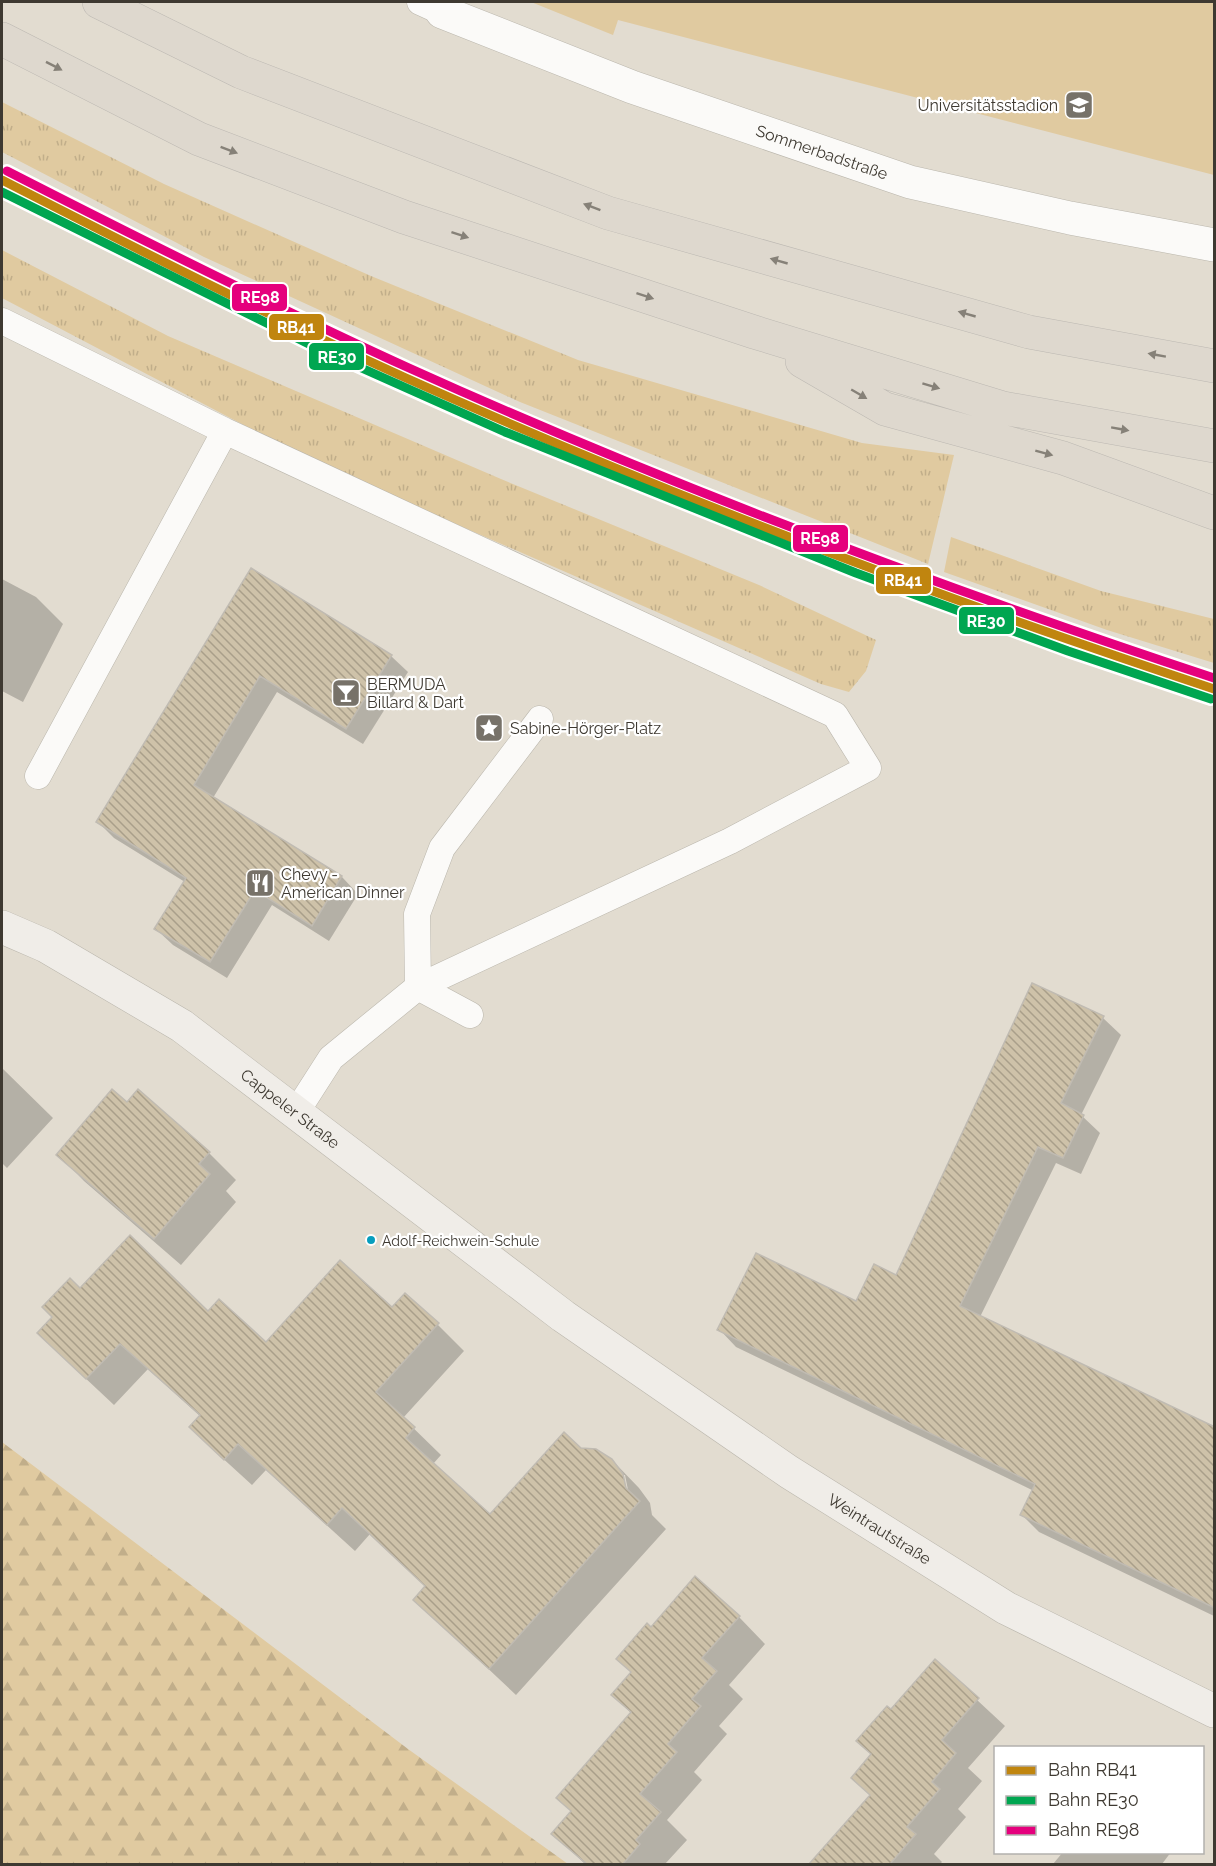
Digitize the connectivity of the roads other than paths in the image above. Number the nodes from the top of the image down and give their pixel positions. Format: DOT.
graph roads {
  1 [pos="99,2"];
  2 [pos="437,5"];
  3 [pos="2,39"];
  4 [pos="1215,245"];
  5 [pos="2,321"];
  6 [pos="754,332"];
  7 [pos="1215,366"];
  8 [pos="225,431"];
  9 [pos="1215,446"];
  10 [pos="1215,513"];
  11 [pos="540,719"];
  12 [pos="38,776"];
  13 [pos="2,927"];
  14 [pos="418,987"];
  15 [pos="470,1015"];
  16 [pos="297,1111"];
  17 [pos="562,1316"];
  18 [pos="1215,1711"];
  7 -- 1 [label="highway, one-way"];
  2 -- 4 [label="street, Sommerbadstraße"];
  3 -- 6 [label="highway, one-way"];
  5 -- 8 [label="lane"];
  6 -- 9 [label="highway, one-way"];
  6 -- 10 [label="highway, one-way"];
  8 -- 12 [label="lane"];
  8 -- 14 [label="lane"];
  11 -- 14 [label="lane"];
  13 -- 16 [label="main road, Cappeler Straße"];
  14 -- 15 [label="lane"];
  14 -- 16 [label="lane"];
  16 -- 17 [label="main road, Cappeler Straße"];
  17 -- 18 [label="main road, Weintrautstraße"];
}
